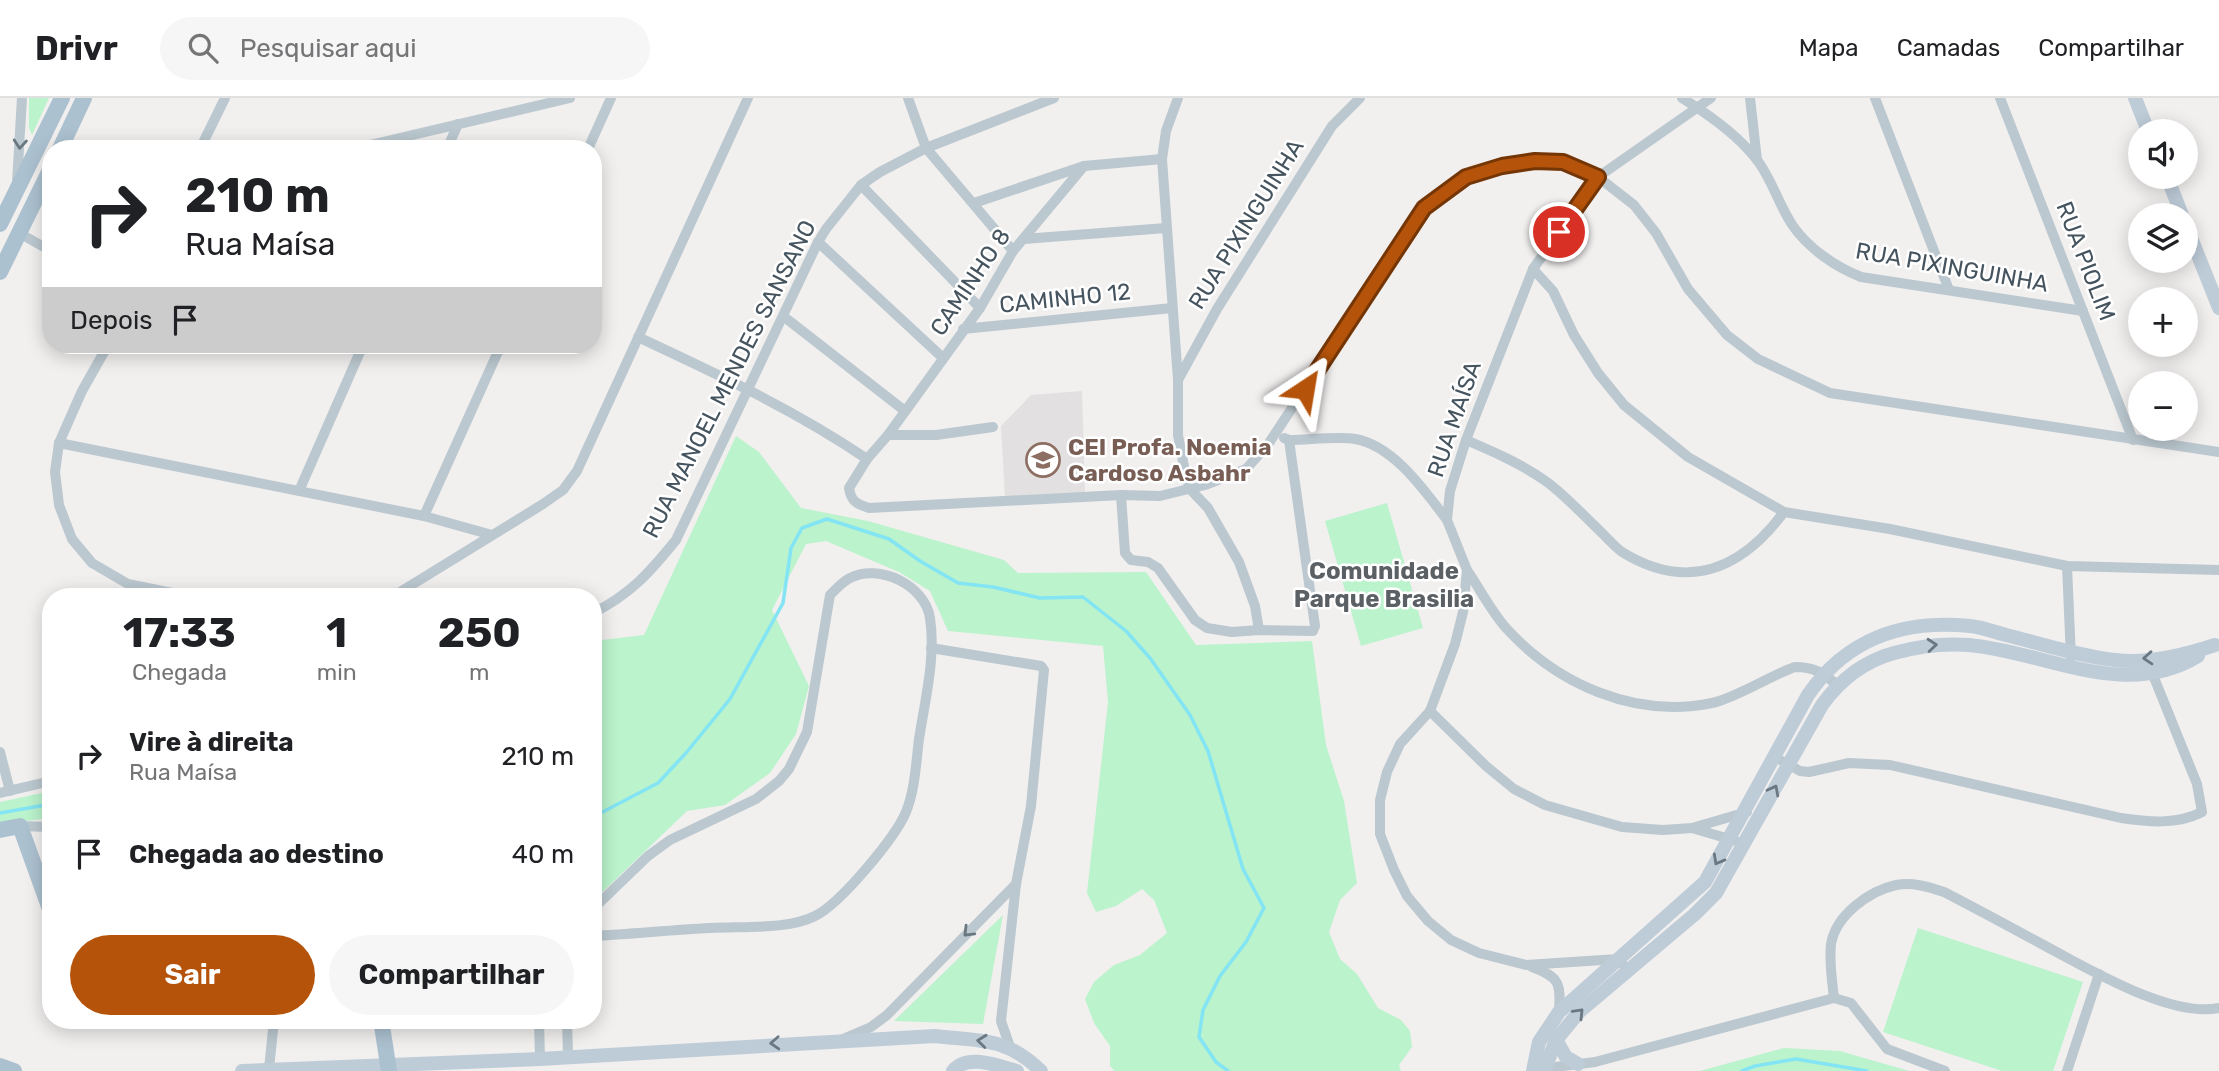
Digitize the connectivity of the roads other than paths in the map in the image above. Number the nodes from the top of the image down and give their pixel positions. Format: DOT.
graph roads {
  1 [pos="22,98"];
  2 [pos="62,98"];
  3 [pos="84,98"];
  4 [pos="225,98"];
  5 [pos="569,98"];
  6 [pos="611,98"];
  7 [pos="748,98"];
  8 [pos="908,98"];
  9 [pos="1054,98"];
  10 [pos="1178,98"];
  11 [pos="1360,98"];
  12 [pos="1682,98"];
  13 [pos="1711,98"];
  14 [pos="1750,98"];
  15 [pos="1875,98"];
  16 [pos="2000,98"];
  17 [pos="2135,98"];
  18 [pos="1698,108"];
  19 [pos="2143,119"];
  20 [pos="458,124"];
  21 [pos="64,140"];
  22 [pos="204,140"];
  23 [pos="391,140"];
  24 [pos="451,140"];
  25 [pos="592,140"];
  26 [pos="926,148"];
  27 [pos="1162,159"];
  28 [pos="1757,160"];
  29 [pos="1084,166"];
  30 [pos="1598,177"];
  31 [pos="861,185"];
  32 [pos="42,186"];
  33 [pos="16,190"];
  34 [pos="974,202"];
  35 [pos="0,224"];
  36 [pos="1166,228"];
  37 [pos="19,233"];
  38 [pos="1024,239"];
  39 [pos="818,243"];
  40 [pos="42,246"];
  41 [pos="1013,251"];
  42 [pos="2198,255"];
  43 [pos="1533,269"];
  44 [pos="0,272"];
  45 [pos="1948,289"];
  46 [pos="980,308"];
  47 [pos="1172,308"];
  48 [pos="2219,308"];
  49 [pos="2084,311"];
  50 [pos="783,316"];
  51 [pos="963,329"];
  52 [pos="638,337"];
  53 [pos="103,354"];
  54 [pos="359,354"];
  55 [pos="496,354"];
  56 [pos="943,358"];
  57 [pos="1178,380"];
  58 [pos="748,388"];
  59 [pos="905,411"];
  60 [pos="993,427"];
  61 [pos="2128,427"];
  62 [pos="1275,434"];
  63 [pos="888,435"];
  64 [pos="2128,439"];
  65 [pos="1289,440"];
  66 [pos="1466,440"];
  67 [pos="2140,441"];
  68 [pos="59,443"];
  69 [pos="2219,452"];
  70 [pos="867,459"];
  71 [pos="1190,489"];
  72 [pos="299,491"];
  73 [pos="1121,495"];
  74 [pos="1784,512"];
  75 [pos="424,516"];
  76 [pos="1447,520"];
  77 [pos="492,535"];
  78 [pos="2067,566"];
  79 [pos="1467,570"];
  80 [pos="2219,570"];
  81 [pos="148,588"];
  82 [pos="409,588"];
  83 [pos="602,608"];
  84 [pos="1259,630"];
  85 [pos="2217,643"];
  86 [pos="931,648"];
  87 [pos="2072,651"];
  88 [pos="2071,668"];
  89 [pos="1824,673"];
  90 [pos="2152,675"];
  91 [pos="1838,685"];
  92 [pos="1430,710"];
  93 [pos="0,752"];
  94 [pos="1774,757"];
  95 [pos="1787,764"];
  96 [pos="42,783"];
  97 [pos="5,792"];
  98 [pos="1745,811"];
  99 [pos="1759,818"];
  100 [pos="20,826"];
  101 [pos="42,827"];
  102 [pos="1692,828"];
  103 [pos="0,830"];
  104 [pos="1738,841"];
  105 [pos="1016,884"];
  106 [pos="42,887"];
  107 [pos="602,900"];
  108 [pos="602,935"];
  109 [pos="1623,964"];
  110 [pos="1526,965"];
  111 [pos="2099,974"];
  112 [pos="1834,998"];
  113 [pos="2219,1008"];
  114 [pos="1559,1013"];
  115 [pos="273,1029"];
  116 [pos="383,1029"];
  117 [pos="539,1029"];
  118 [pos="567,1029"];
  119 [pos="843,1039"];
  120 [pos="1556,1040"];
  121 [pos="1010,1047"];
  122 [pos="568,1055"];
  123 [pos="540,1059"];
  124 [pos="1578,1064"];
  125 [pos="0,1066"];
  126 [pos="389,1068"];
  127 [pos="270,1069"];
  128 [pos="1539,1070"];
  129 [pos="14,1071"];
  130 [pos="242,1071"];
  131 [pos="953,1071"];
  132 [pos="1017,1071"];
  133 [pos="1041,1071"];
  134 [pos="1945,1071"];
  135 [pos="2067,1071"];
  1 -- 33 [label="street, one-way"];
  2 -- 33 [label="main road"];
  3 -- 21 [label="main road"];
  4 -- 22 [label="street"];
  5 -- 20 [label="street"];
  6 -- 25 [label="street"];
  7 -- 52 [label="street"];
  8 -- 26 [label="street"];
  9 -- 26 [label="street, RUA MANOEL MENDES SANSANO"];
  10 -- 27 [label="street"];
  11 -- 57 [label="street, RUA PIXINGUINHA"];
  12 -- 18 [label="street, RUA PIXINGUINHA"];
  13 -- 18 [label="street, RUA MAÍSA"];
  14 -- 28 [label="street"];
  15 -- 45 [label="street"];
  16 -- 49 [label="street, RUA PIOLIM"];
  17 -- 19 [label="street"];
  18 -- 28 [label="street, RUA PIXINGUINHA"];
  18 -- 30 [label="street, RUA MAÍSA"];
  20 -- 23 [label="street"];
  20 -- 24 [label="street"];
  26 -- 31 [label="street, RUA MANOEL MENDES SANSANO"];
  26 -- 34 [label="street"];
  27 -- 29 [label="street"];
  27 -- 36 [label="street"];
  28 -- 45 [label="street, RUA PIXINGUINHA"];
  29 -- 34 [label="street"];
  29 -- 38 [label="street, CAMINHO 8"];
  30 -- 43 [label="street, RUA MAÍSA"];
  30 -- 62 [label="street"];
  30 -- 64 [label="street"];
  31 -- 39 [label="street, RUA MANOEL MENDES SANSANO"];
  31 -- 46 [label="street"];
  32 -- 37 [label="main road"];
  33 -- 35 [label="main road"];
  34 -- 41 [label="street"];
  36 -- 38 [label="street"];
  36 -- 47 [label="street"];
  37 -- 40 [label="street"];
  37 -- 44 [label="main road"];
  38 -- 41 [label="street, CAMINHO 8"];
  39 -- 50 [label="street, RUA MANOEL MENDES SANSANO"];
  39 -- 56 [label="street"];
  41 -- 46 [label="street, CAMINHO 8"];
  42 -- 48 [label="street"];
  43 -- 66 [label="street, RUA MAÍSA"];
  43 -- 74 [label="street"];
  45 -- 49 [label="street, RUA PIXINGUINHA"];
  46 -- 51 [label="street, CAMINHO 8"];
  47 -- 51 [label="street, CAMINHO 12"];
  47 -- 57 [label="street"];
  49 -- 61 [label="street, RUA PIOLIM"];
  50 -- 58 [label="street, RUA MANOEL MENDES SANSANO"];
  50 -- 59 [label="street"];
  51 -- 56 [label="street, CAMINHO 8"];
  52 -- 58 [label="street"];
  52 -- 77 [label="street"];
  53 -- 68 [label="street"];
  54 -- 72 [label="street"];
  55 -- 75 [label="street"];
  56 -- 59 [label="street, CAMINHO 8"];
  57 -- 71 [label="street"];
  58 -- 70 [label="street"];
  58 -- 83 [label="street, RUA MANOEL MENDES SANSANO"];
  59 -- 63 [label="street, CAMINHO 8"];
  60 -- 63 [label="street"];
  62 -- 65 [label="street"];
  62 -- 71 [label="street"];
  63 -- 70 [label="street, CAMINHO 8"];
  65 -- 76 [label="street"];
  65 -- 84 [label="street"];
  66 -- 74 [label="street"];
  66 -- 76 [label="street, RUA MAÍSA"];
  67 -- 69 [label="street"];
  68 -- 72 [label="street"];
  68 -- 81 [label="street"];
  70 -- 73 [label="street, CAMINHO 8"];
  71 -- 73 [label="street"];
  71 -- 84 [label="street"];
  72 -- 75 [label="street"];
  73 -- 84 [label="street"];
  74 -- 78 [label="street"];
  75 -- 77 [label="street"];
  76 -- 79 [label="street, RUA MAÍSA"];
  77 -- 82 [label="street"];
  78 -- 80 [label="street"];
  78 -- 87 [label="street"];
  79 -- 89 [label="street"];
  79 -- 92 [label="street, RUA MAÍSA"];
  85 -- 87 [label="street, one-way"];
  85 -- 90 [label="street"];
  86 -- 105 [label="street"];
  86 -- 107 [label="street"];
  86 -- 108 [label="street"];
  87 -- 88 [label="street"];
  87 -- 89 [label="street"];
  88 -- 90 [label="street"];
  91 -- 88 [label="street, one-way"];
  89 -- 91 [label="street"];
  89 -- 94 [label="street"];
  90 -- 95 [label="street"];
  91 -- 95 [label="street"];
  92 -- 102 [label="street"];
  92 -- 110 [label="street, RUA MAÍSA"];
  93 -- 97 [label="street"];
  94 -- 95 [label="street"];
  94 -- 98 [label="street"];
  99 -- 95 [label="street, one-way"];
  96 -- 97 [label="street"];
  98 -- 99 [label="street"];
  98 -- 102 [label="street"];
  98 -- 104 [label="street"];
  99 -- 104 [label="street"];
  100 -- 101 [label="street"];
  100 -- 103 [label="main road"];
  100 -- 106 [label="main road"];
  102 -- 104 [label="street"];
  104 -- 109 [label="street"];
  105 -- 119 [label="street, one-way"];
  105 -- 121 [label="street"];
  109 -- 110 [label="street, RUA MAÍSA"];
  109 -- 114 [label="street"];
  120 -- 109 [label="street, one-way"];
  110 -- 114 [label="street"];
  111 -- 112 [label="street"];
  111 -- 113 [label="street"];
  111 -- 135 [label="street"];
  112 -- 124 [label="street"];
  112 -- 134 [label="street"];
  114 -- 128 [label="street"];
  115 -- 127 [label="street"];
  116 -- 126 [label="main road"];
  117 -- 123 [label="street"];
  118 -- 122 [label="street"];
  121 -- 119 [label="street, one-way"];
  119 -- 122 [label="street, one-way"];
  120 -- 124 [label="street"];
  120 -- 128 [label="street"];
  121 -- 133 [label="street"];
  122 -- 123 [label="street"];
  123 -- 126 [label="street"];
  124 -- 128 [label="street"];
  125 -- 129 [label="main road"];
  126 -- 127 [label="street"];
  127 -- 130 [label="street"];
  131 -- 132 [label="street"];
}
